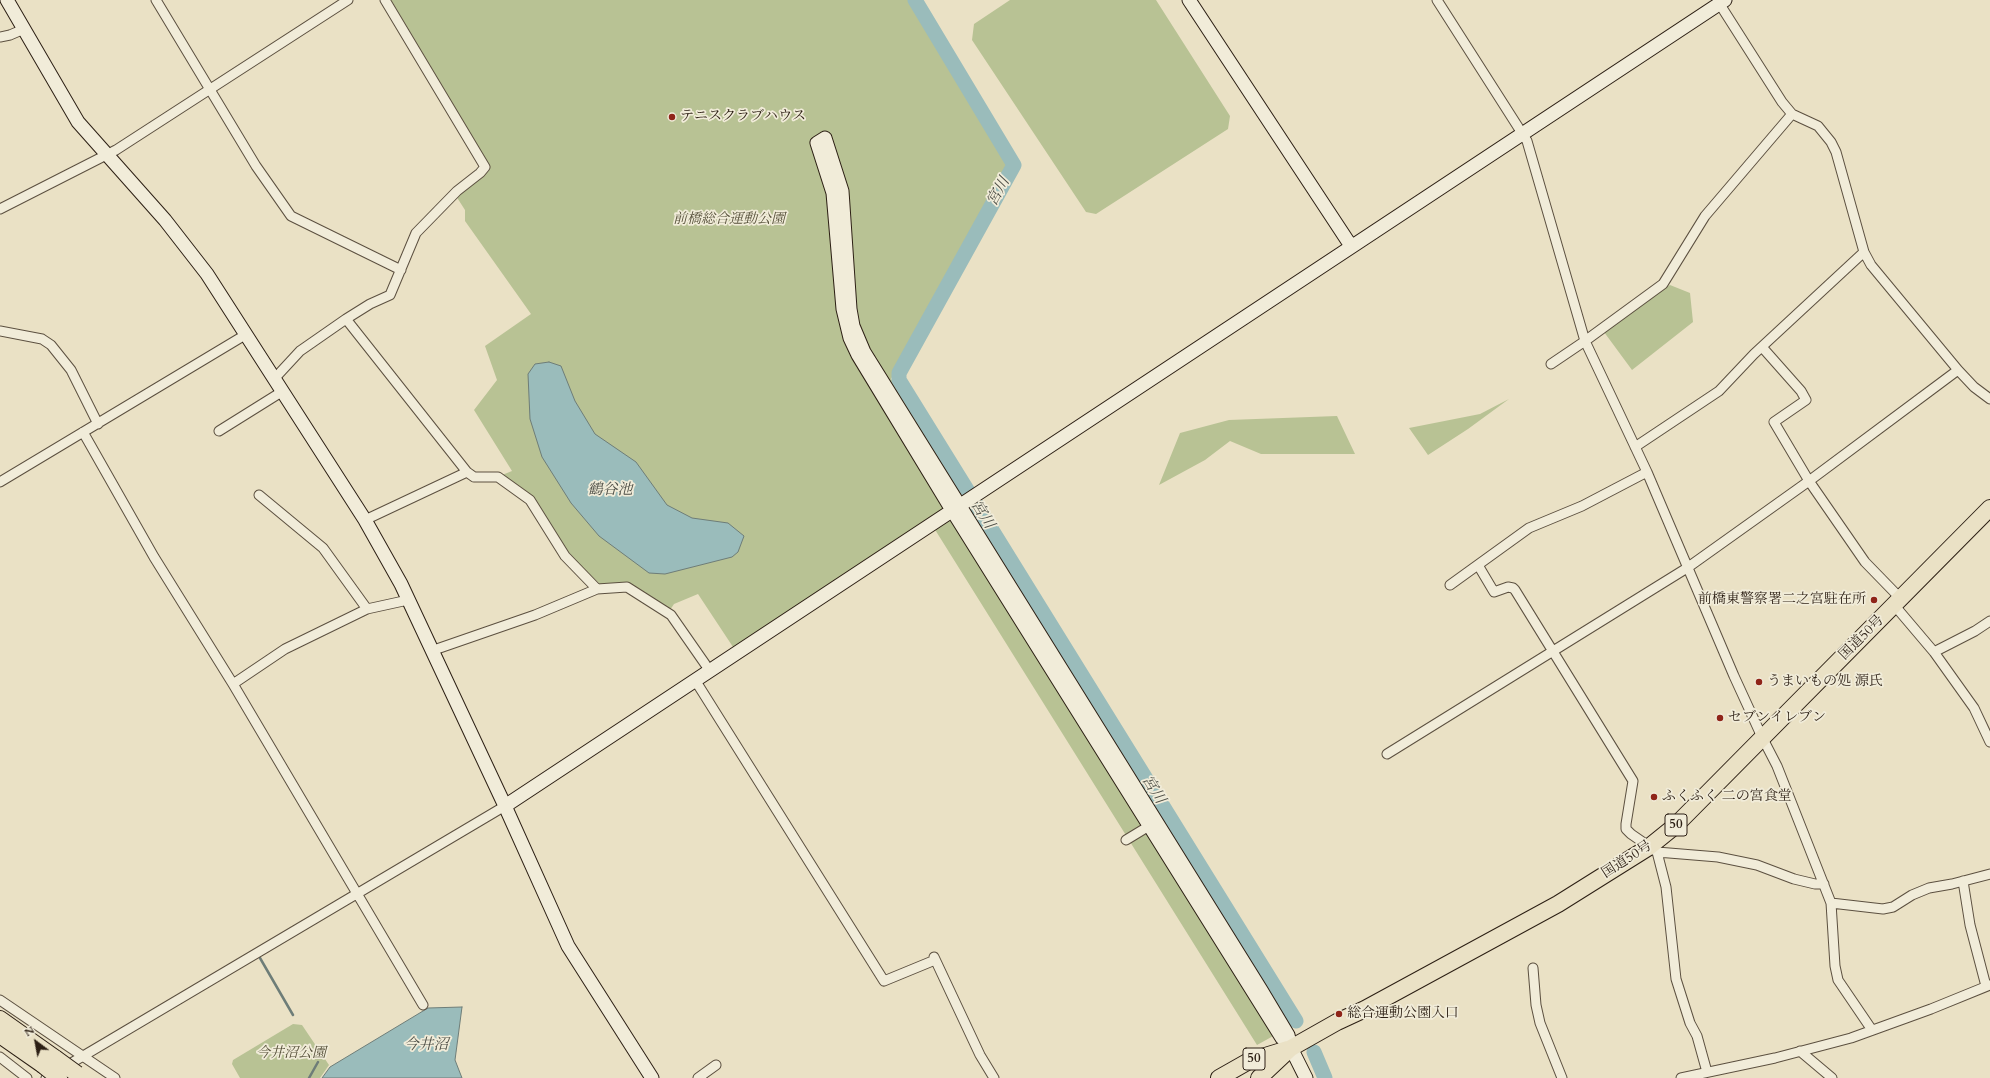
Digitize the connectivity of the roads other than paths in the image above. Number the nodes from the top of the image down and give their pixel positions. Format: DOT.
graph roads {
  1 [pos="7,0"];
  2 [pos="156,0"];
  3 [pos="348,0"];
  4 [pos="385,0"];
  5 [pos="1189,0"];
  6 [pos="1437,0"];
  7 [pos="1722,2"];
  8 [pos="24,29"];
  9 [pos="0,37"];
  10 [pos="210,89"];
  11 [pos="1792,114"];
  12 [pos="1523,133"];
  13 [pos="107,155"];
  14 [pos="0,209"];
  15 [pos="1352,246"];
  16 [pos="1864,252"];
  17 [pos="401,270"];
  18 [pos="346,319"];
  19 [pos="0,332"];
  20 [pos="245,335"];
  21 [pos="1585,341"];
  22 [pos="1762,347"];
  23 [pos="1551,364"];
  24 [pos="1958,370"];
  25 [pos="275,378"];
  26 [pos="283,391"];
  27 [pos="1990,398"];
  28 [pos="98,424"];
  29 [pos="219,431"];
  30 [pos="83,432"];
  31 [pos="1635,447"];
  32 [pos="467,472"];
  33 [pos="1647,472"];
  34 [pos="1809,481"];
  35 [pos="0,482"];
  36 [pos="259,495"];
  37 [pos="963,503"];
  38 [pos="1990,508"];
  39 [pos="365,520"];
  40 [pos="1478,565"];
  41 [pos="1687,568"];
  42 [pos="1450,585"];
  43 [pos="597,589"];
  44 [pos="408,600"];
  45 [pos="1898,602"];
  46 [pos="367,609"];
  47 [pos="1990,621"];
  48 [pos="431,651"];
  49 [pos="1552,651"];
  50 [pos="1934,652"];
  51 [pos="710,671"];
  52 [pos="695,680"];
  53 [pos="233,684"];
  54 [pos="1762,738"];
  55 [pos="1990,742"];
  56 [pos="1387,754"];
  57 [pos="505,806"];
  58 [pos="1153,824"];
  59 [pos="1126,840"];
  60 [pos="1653,849"];
  61 [pos="1990,874"];
  62 [pos="1963,881"];
  63 [pos="1824,884"];
  64 [pos="357,895"];
  65 [pos="1831,904"];
  66 [pos="1533,968"];
  67 [pos="1988,986"];
  68 [pos="0,1000"];
  69 [pos="423,1005"];
  70 [pos="0,1019"];
  71 [pos="1872,1030"];
  72 [pos="0,1035"];
  73 [pos="1291,1048"];
  74 [pos="1800,1051"];
  75 [pos="83,1056"];
  76 [pos="0,1057"];
  77 [pos="716,1065"];
  78 [pos="48,1067"];
  79 [pos="1707,1072"];
  80 [pos="80,1076"];
  81 [pos="992,1077"];
  82 [pos="28,1078"];
  83 [pos="59,1078"];
  84 [pos="115,1078"];
  85 [pos="652,1078"];
  86 [pos="698,1078"];
  87 [pos="1219,1078"];
  88 [pos="1259,1078"];
  89 [pos="1306,1078"];
  90 [pos="1562,1078"];
  91 [pos="1681,1078"];
  92 [pos="1832,1078"];
  1 -- 8 [label="street"];
  2 -- 10 [label="street"];
  3 -- 10 [label="street"];
  4 -- 17 [label="street"];
  5 -- 15 [label="street"];
  6 -- 12 [label="street"];
  7 -- 11 [label="street"];
  7 -- 12 [label="street"];
  8 -- 9 [label="street"];
  8 -- 13 [label="street"];
  10 -- 13 [label="street"];
  10 -- 17 [label="street"];
  11 -- 16 [label="street"];
  11 -- 21 [label="street"];
  12 -- 15 [label="street"];
  12 -- 21 [label="street"];
  13 -- 14 [label="street"];
  13 -- 20 [label="street"];
  15 -- 37 [label="street"];
  16 -- 22 [label="street"];
  16 -- 24 [label="street"];
  17 -- 18 [label="street"];
  18 -- 25 [label="street"];
  18 -- 32 [label="street"];
  19 -- 28 [label="street"];
  20 -- 25 [label="street"];
  20 -- 28 [label="street"];
  21 -- 23 [label="street"];
  21 -- 31 [label="street"];
  22 -- 31 [label="street"];
  22 -- 34 [label="street"];
  24 -- 27 [label="street"];
  24 -- 34 [label="street"];
  25 -- 26 [label="street"];
  26 -- 29 [label="street"];
  26 -- 39 [label="street"];
  28 -- 30 [label="street"];
  30 -- 35 [label="street"];
  30 -- 53 [label="street"];
  31 -- 33 [label="street"];
  32 -- 39 [label="street"];
  32 -- 43 [label="street"];
  33 -- 40 [label="street"];
  33 -- 41 [label="street"];
  34 -- 41 [label="street"];
  34 -- 45 [label="street"];
  36 -- 46 [label="street"];
  37 -- 37 [label="street"];
  37 -- 51 [label="street"];
  37 -- 58 [label="street"];
  38 -- 45 [label="highway, 国道50号 / 50"];
  39 -- 44 [label="street"];
  40 -- 42 [label="street"];
  40 -- 49 [label="street"];
  41 -- 49 [label="street"];
  41 -- 54 [label="street"];
  43 -- 48 [label="street"];
  43 -- 51 [label="street"];
  44 -- 46 [label="street"];
  44 -- 48 [label="street"];
  45 -- 50 [label="street"];
  45 -- 54 [label="highway, 国道50号 / 50"];
  46 -- 53 [label="street"];
  47 -- 50 [label="street"];
  48 -- 57 [label="street"];
  49 -- 56 [label="street"];
  49 -- 60 [label="street"];
  50 -- 55 [label="street"];
  51 -- 52 [label="street"];
  52 -- 57 [label="street"];
  52 -- 81 [label="street"];
  53 -- 64 [label="street"];
  54 -- 60 [label="highway, 国道50号 / 50"];
  54 -- 63 [label="street"];
  57 -- 64 [label="street"];
  57 -- 85 [label="street"];
  58 -- 59 [label="street"];
  58 -- 73 [label="street"];
  60 -- 63 [label="street"];
  60 -- 73 [label="highway, 国道50号 / 50"];
  60 -- 79 [label="street"];
  61 -- 62 [label="street"];
  62 -- 65 [label="street"];
  62 -- 67 [label="street"];
  63 -- 65 [label="street"];
  64 -- 69 [label="street"];
  64 -- 75 [label="street"];
  65 -- 71 [label="street"];
  66 -- 90 [label="street"];
  67 -- 71 [label="street"];
  68 -- 75 [label="street"];
  70 -- 78 [label="highway"];
  71 -- 74 [label="street"];
  72 -- 78 [label="highway"];
  73 -- 87 [label="highway, 国道50号 / 50"];
  73 -- 88 [label="highway, 国道50号 / 50"];
  73 -- 89 [label="street"];
  74 -- 79 [label="street"];
  74 -- 92 [label="street"];
  75 -- 78 [label="street"];
  75 -- 84 [label="street"];
  76 -- 82 [label="street"];
  77 -- 86 [label="street"];
  78 -- 80 [label="highway, bridge"];
  78 -- 83 [label="highway, bridge"];
  79 -- 91 [label="street"];
}
